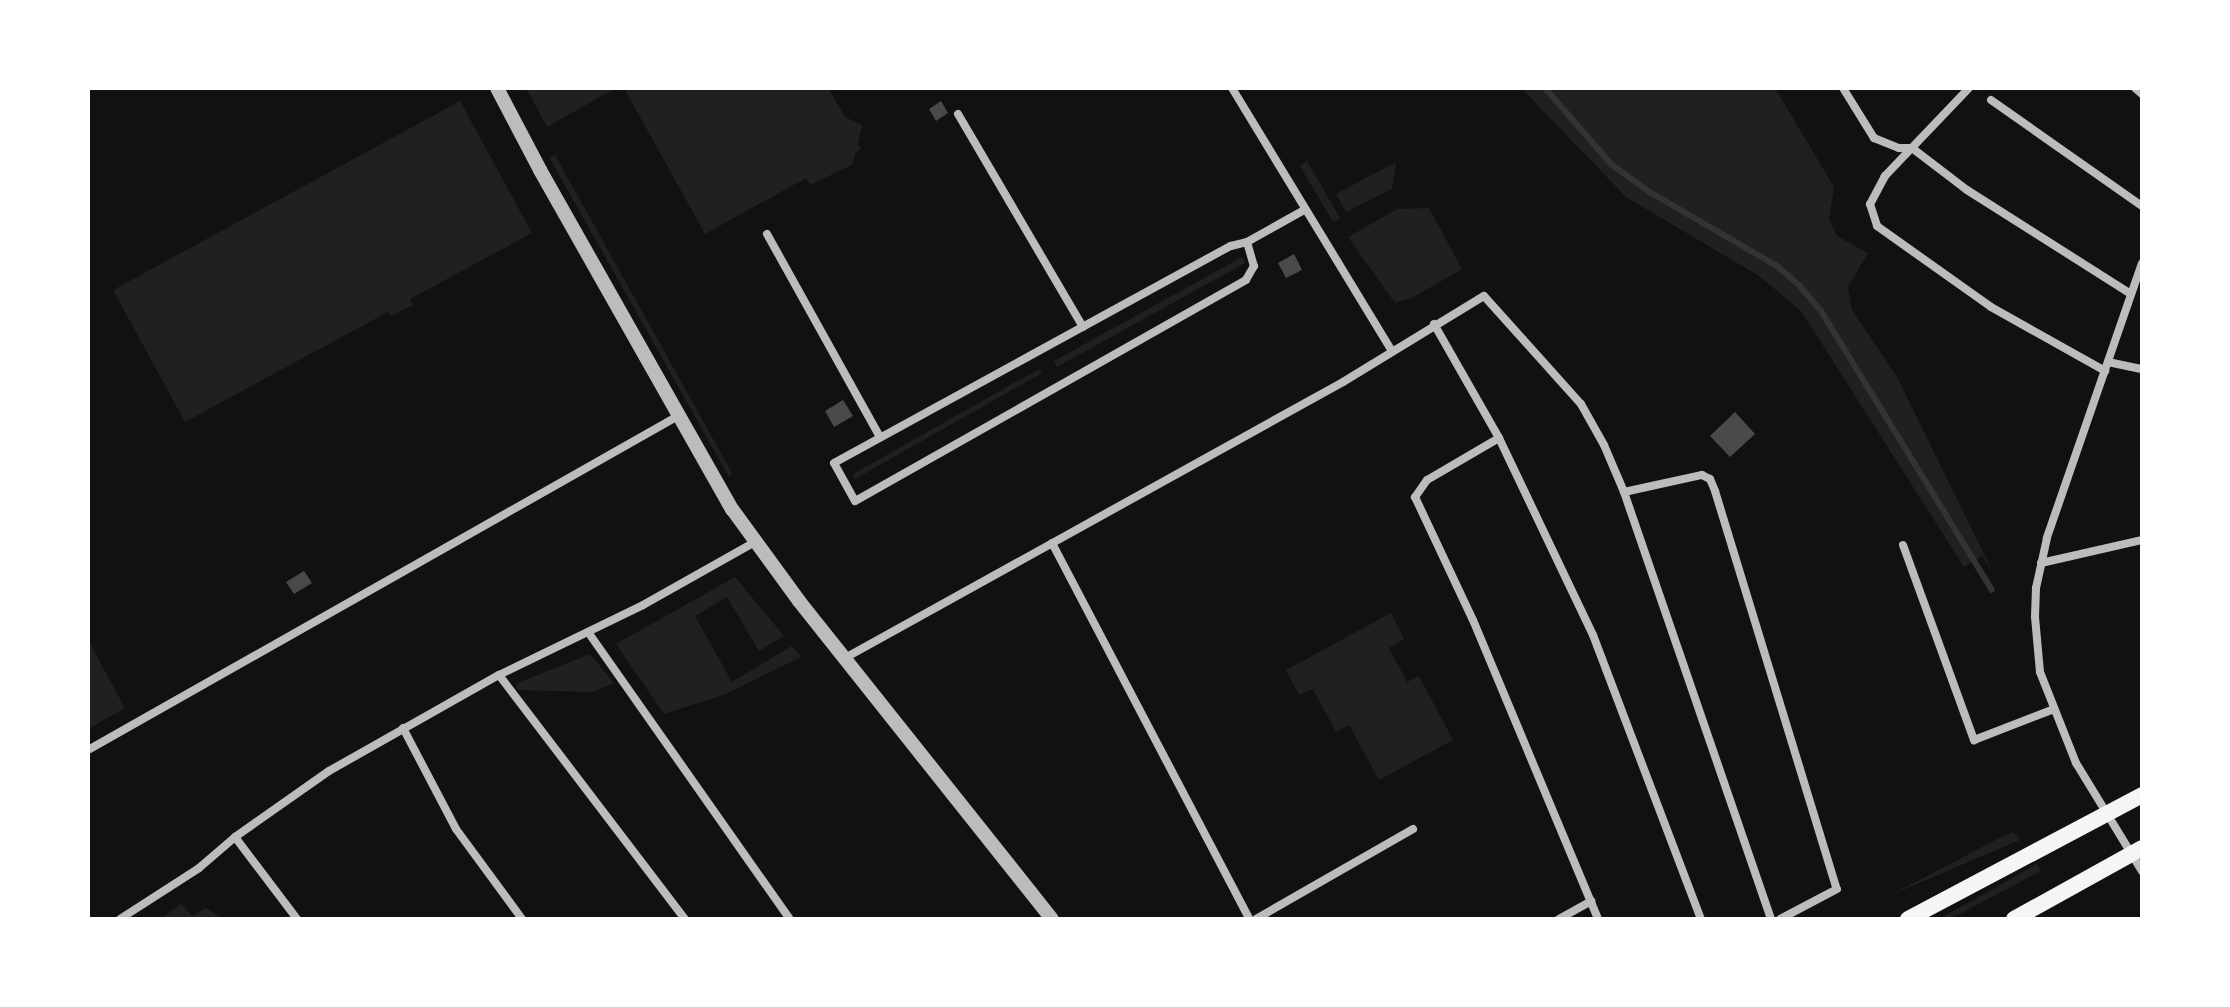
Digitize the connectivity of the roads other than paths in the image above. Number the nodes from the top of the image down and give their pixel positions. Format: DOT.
graph roads {
  1 [pos="497,88"];
  2 [pos="1232,88"];
  3 [pos="1843,88"];
  4 [pos="1969,88"];
  5 [pos="2135,88"];
  6 [pos="2142,94"];
  7 [pos="1991,100"];
  8 [pos="958,114"];
  9 [pos="1912,148"];
  10 [pos="2142,206"];
  11 [pos="1304,210"];
  12 [pos="767,234"];
  13 [pos="1247,242"];
  14 [pos="2142,263"];
  15 [pos="2129,293"];
  16 [pos="1434,324"];
  17 [pos="1083,327"];
  18 [pos="1391,350"];
  19 [pos="2106,367"];
  20 [pos="2142,369"];
  21 [pos="678,416"];
  22 [pos="880,437"];
  23 [pos="1499,438"];
  24 [pos="1624,492"];
  25 [pos="2142,540"];
  26 [pos="755,542"];
  27 [pos="1052,543"];
  28 [pos="1903,545"];
  29 [pos="2041,563"];
  30 [pos="588,632"];
  31 [pos="845,658"];
  32 [pos="499,675"];
  33 [pos="2054,709"];
  34 [pos="403,728"];
  35 [pos="88,750"];
  36 [pos="2142,795"];
  37 [pos="2105,814"];
  38 [pos="1413,829"];
  39 [pos="235,837"];
  40 [pos="2136,851"];
  41 [pos="2142,871"];
  42 [pos="1591,901"];
  43 [pos="120,919"];
  44 [pos="297,919"];
  45 [pos="522,919"];
  46 [pos="685,919"];
  47 [pos="790,919"];
  48 [pos="1052,919"];
  49 [pos="1249,919"];
  50 [pos="1256,919"];
  51 [pos="1559,919"];
  52 [pos="1598,919"];
  53 [pos="1701,919"];
  54 [pos="1771,919"];
  55 [pos="1780,919"];
  56 [pos="1908,919"];
  57 [pos="2014,919"];
  1 -- 21 [label="street"];
  2 -- 11 [label="street"];
  3 -- 9 [label="street"];
  4 -- 9 [label="street"];
  5 -- 6 [label="street"];
  7 -- 10 [label="street"];
  8 -- 17 [label="street"];
  9 -- 15 [label="street"];
  9 -- 19 [label="street"];
  11 -- 13 [label="street"];
  11 -- 18 [label="street"];
  12 -- 22 [label="street"];
  13 -- 17 [label="street"];
  13 -- 22 [label="street"];
  14 -- 15 [label="street"];
  15 -- 19 [label="street"];
  16 -- 18 [label="street"];
  16 -- 23 [label="street"];
  16 -- 24 [label="street"];
  17 -- 22 [label="street"];
  18 -- 27 [label="street"];
  19 -- 20 [label="street"];
  19 -- 29 [label="street"];
  21 -- 26 [label="street"];
  21 -- 35 [label="street"];
  23 -- 42 [label="street"];
  23 -- 53 [label="street"];
  24 -- 54 [label="street"];
  24 -- 55 [label="street"];
  25 -- 29 [label="street"];
  26 -- 30 [label="street"];
  26 -- 31 [label="street"];
  27 -- 31 [label="street"];
  27 -- 49 [label="street"];
  28 -- 33 [label="street"];
  29 -- 33 [label="street"];
  30 -- 32 [label="street"];
  30 -- 47 [label="street"];
  31 -- 48 [label="street"];
  32 -- 34 [label="street"];
  32 -- 46 [label="street"];
  33 -- 37 [label="street"];
  34 -- 39 [label="street"];
  34 -- 45 [label="street"];
  36 -- 37 [label="main road"];
  37 -- 40 [label="street"];
  37 -- 56 [label="main road"];
  38 -- 50 [label="street"];
  39 -- 43 [label="street"];
  39 -- 44 [label="street"];
  40 -- 41 [label="street"];
  40 -- 57 [label="main road"];
  42 -- 51 [label="street"];
  42 -- 52 [label="street"];
}
